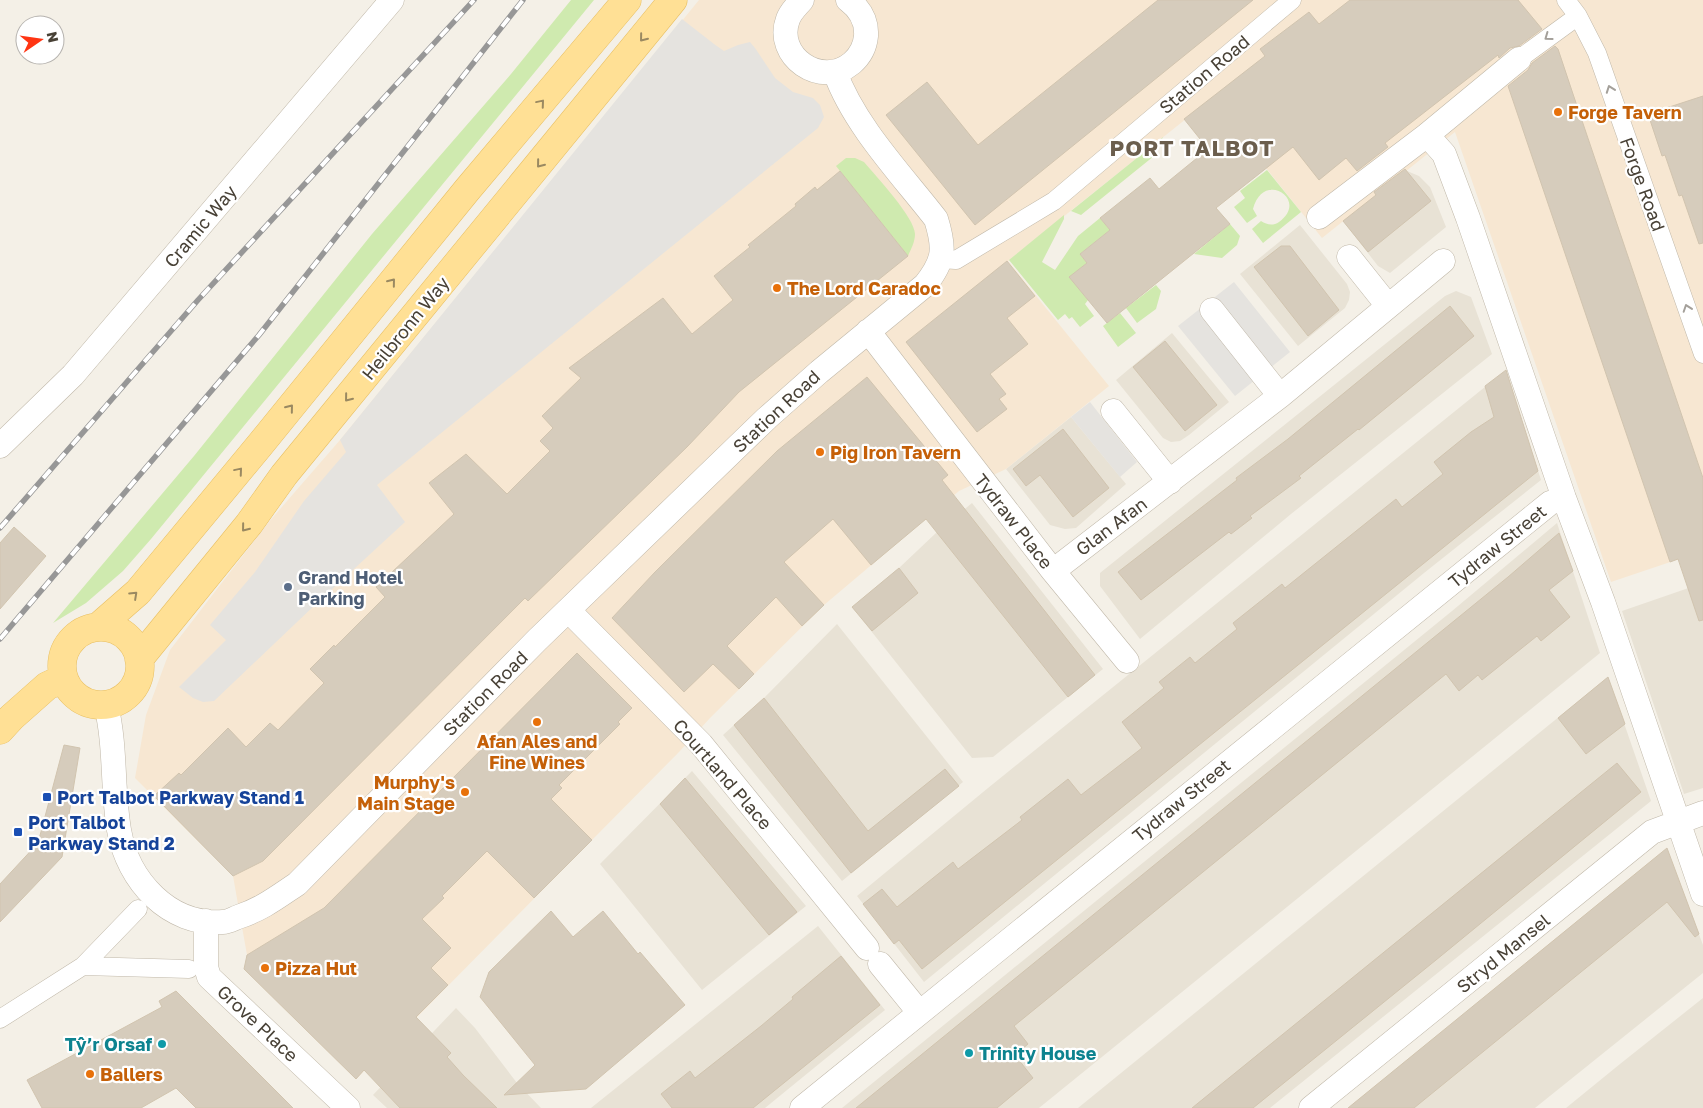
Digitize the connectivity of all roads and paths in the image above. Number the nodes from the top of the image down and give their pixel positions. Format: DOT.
graph roads {
  1 [pos="392,0"];
  2 [pos="627,0"];
  3 [pos="673,0"];
  4 [pos="802,0"];
  5 [pos="848,0"];
  6 [pos="1292,0"];
  7 [pos="1566,0"];
  8 [pos="1578,16"];
  9 [pos="1519,59"];
  10 [pos="835,72"];
  11 [pos="1427,135"];
  12 [pos="1319,217"];
  13 [pos="1349,257"];
  14 [pos="941,260"];
  15 [pos="1443,261"];
  16 [pos="1388,306"];
  17 [pos="1212,310"];
  18 [pos="868,331"];
  19 [pos="1703,354"];
  20 [pos="1280,396"];
  21 [pos="1113,411"];
  22 [pos="0,446"];
  23 [pos="1170,482"];
  24 [pos="1564,498"];
  25 [pos="1053,571"];
  26 [pos="568,610"];
  27 [pos="98,627"];
  28 [pos="139,659"];
  29 [pos="1127,662"];
  30 [pos="64,678"];
  31 [pos="106,705"];
  32 [pos="0,730"];
  33 [pos="1703,813"];
  34 [pos="1678,822"];
  35 [pos="1703,894"];
  36 [pos="138,909"];
  37 [pos="206,921"];
  38 [pos="83,966"];
  39 [pos="189,969"];
  40 [pos="919,1012"];
  41 [pos="0,1019"];
  42 [pos="348,1108"];
  43 [pos="802,1108"];
  44 [pos="1311,1108"];
  1 -- 22 [label="street, Cramic Way"];
  27 -- 2 [label="main road, one-way"];
  3 -- 28 [label="main road, Heilbronn Way, one-way"];
  4 -- 10 [label="street"];
  5 -- 10 [label="street"];
  6 -- 14 [label="street, Station Road"];
  7 -- 8 [label="street, Forge Road"];
  8 -- 9 [label="street, one-way"];
  19 -- 8 [label="street, Forge Road, one-way"];
  9 -- 11 [label="street"];
  10 -- 14 [label="street"];
  11 -- 12 [label="street"];
  11 -- 24 [label="street"];
  13 -- 16 [label="street"];
  14 -- 18 [label="street, Station Road"];
  15 -- 16 [label="street, Glan Afan"];
  16 -- 20 [label="street, Glan Afan"];
  17 -- 20 [label="street"];
  18 -- 25 [label="street, Tydraw Place"];
  18 -- 26 [label="street, Station Road"];
  20 -- 23 [label="street, Glan Afan"];
  21 -- 23 [label="street"];
  23 -- 25 [label="street, Glan Afan"];
  24 -- 34 [label="street"];
  24 -- 40 [label="street, Tydraw Street"];
  25 -- 29 [label="street, Tydraw Place"];
  26 -- 37 [label="street, Station Road"];
  26 -- 40 [label="street, Courtland Place"];
  27 -- 28 [label="main road"];
  27 -- 30 [label="main road"];
  28 -- 31 [label="main road"];
  30 -- 31 [label="main road"];
  30 -- 32 [label="main road"];
  31 -- 37 [label="street, Station Road"];
  33 -- 34 [label="street, Stryd Mansel"];
  34 -- 35 [label="street"];
  34 -- 44 [label="street, Stryd Mansel"];
  36 -- 38 [label="street"];
  37 -- 42 [label="street, Grove Place"];
  38 -- 39 [label="street"];
  38 -- 41 [label="street"];
  40 -- 43 [label="street, Tydraw Street"];
}
